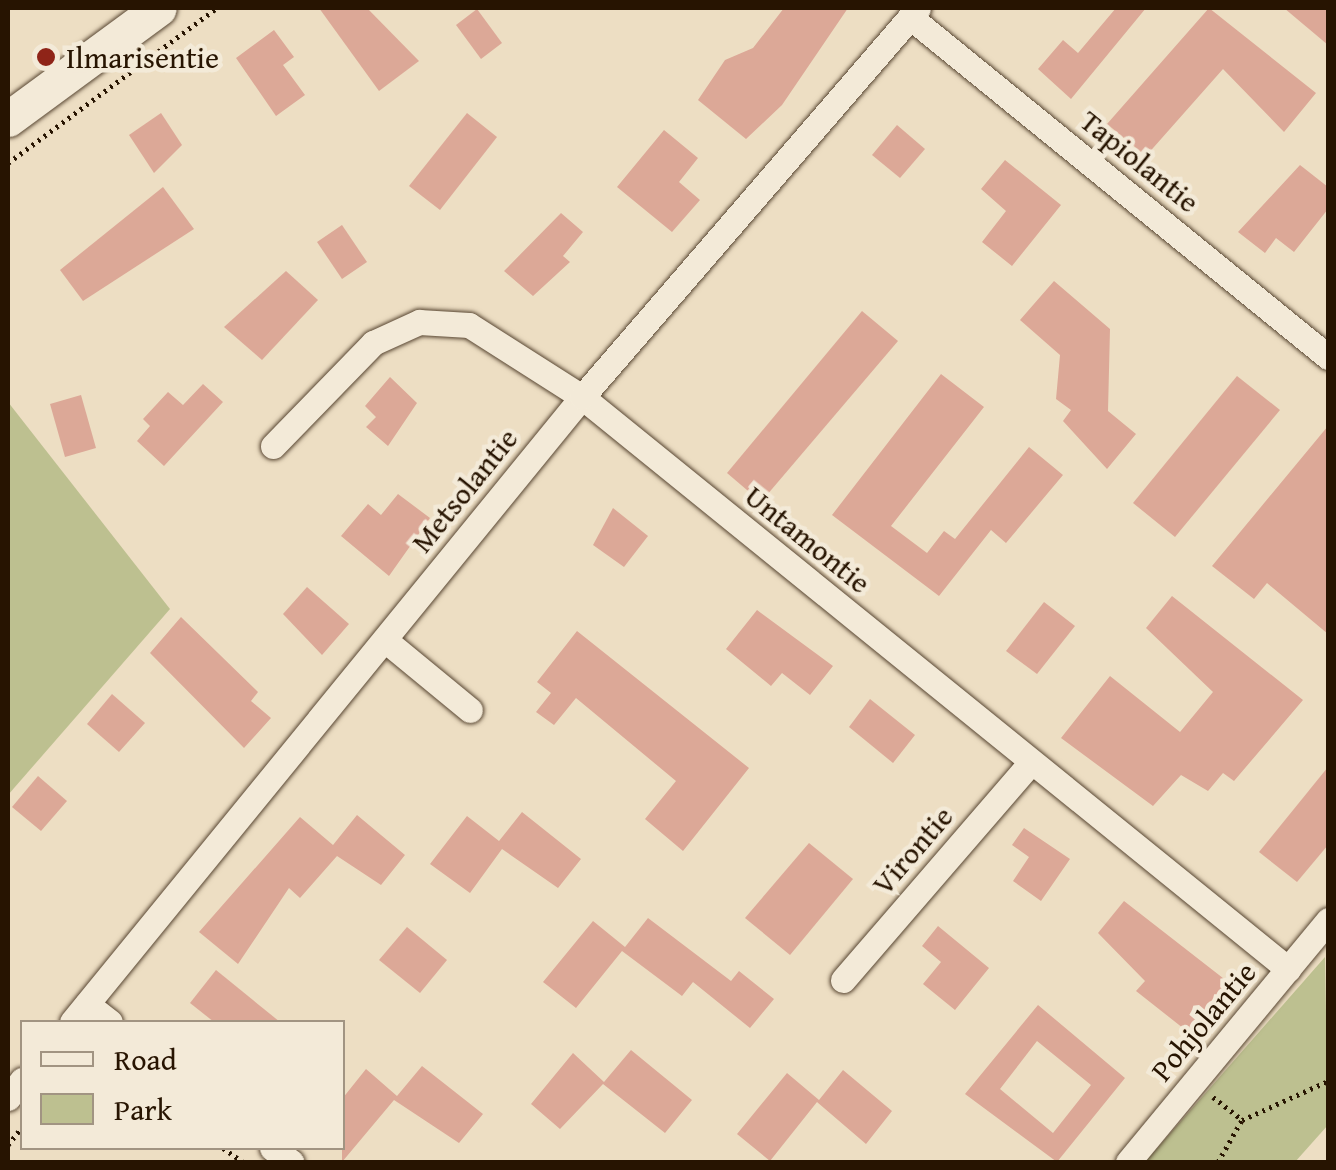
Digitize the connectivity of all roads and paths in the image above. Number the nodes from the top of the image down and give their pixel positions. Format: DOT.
graph roads {
  1 [pos="159,8"];
  2 [pos="217,8"];
  3 [pos="914,12"];
  4 [pos="8,119"];
  5 [pos="8,164"];
  6 [pos="1328,357"];
  7 [pos="582,397"];
  8 [pos="273,446"];
  9 [pos="385,640"];
  10 [pos="470,710"];
  11 [pos="1030,762"];
  12 [pos="1328,920"];
  13 [pos="1288,969"];
  14 [pos="843,980"];
  15 [pos="80,1014"];
  16 [pos="1328,1082"];
  17 [pos="1194,1083"];
  18 [pos="1242,1120"];
  19 [pos="1128,1162"];
  20 [pos="1218,1162"];
  1 -- 4 [label="street"];
  2 -- 5 [label="path"];
  3 -- 6 [label="street, Tapiolantie"];
  3 -- 7 [label="street, Metsolantie"];
  7 -- 8 [label="street, Untamontie"];
  7 -- 9 [label="street, Metsolantie"];
  7 -- 11 [label="street, Untamontie"];
  9 -- 10 [label="street"];
  9 -- 15 [label="street, Metsolantie"];
  11 -- 13 [label="street, Untamontie"];
  11 -- 14 [label="street, Virontie"];
  12 -- 13 [label="street, Pohjolantie"];
  13 -- 17 [label="street, Pohjolantie"];
  16 -- 18 [label="path"];
  17 -- 18 [label="path"];
  17 -- 19 [label="street, Pohjolantie"];
  18 -- 20 [label="path"];
}
